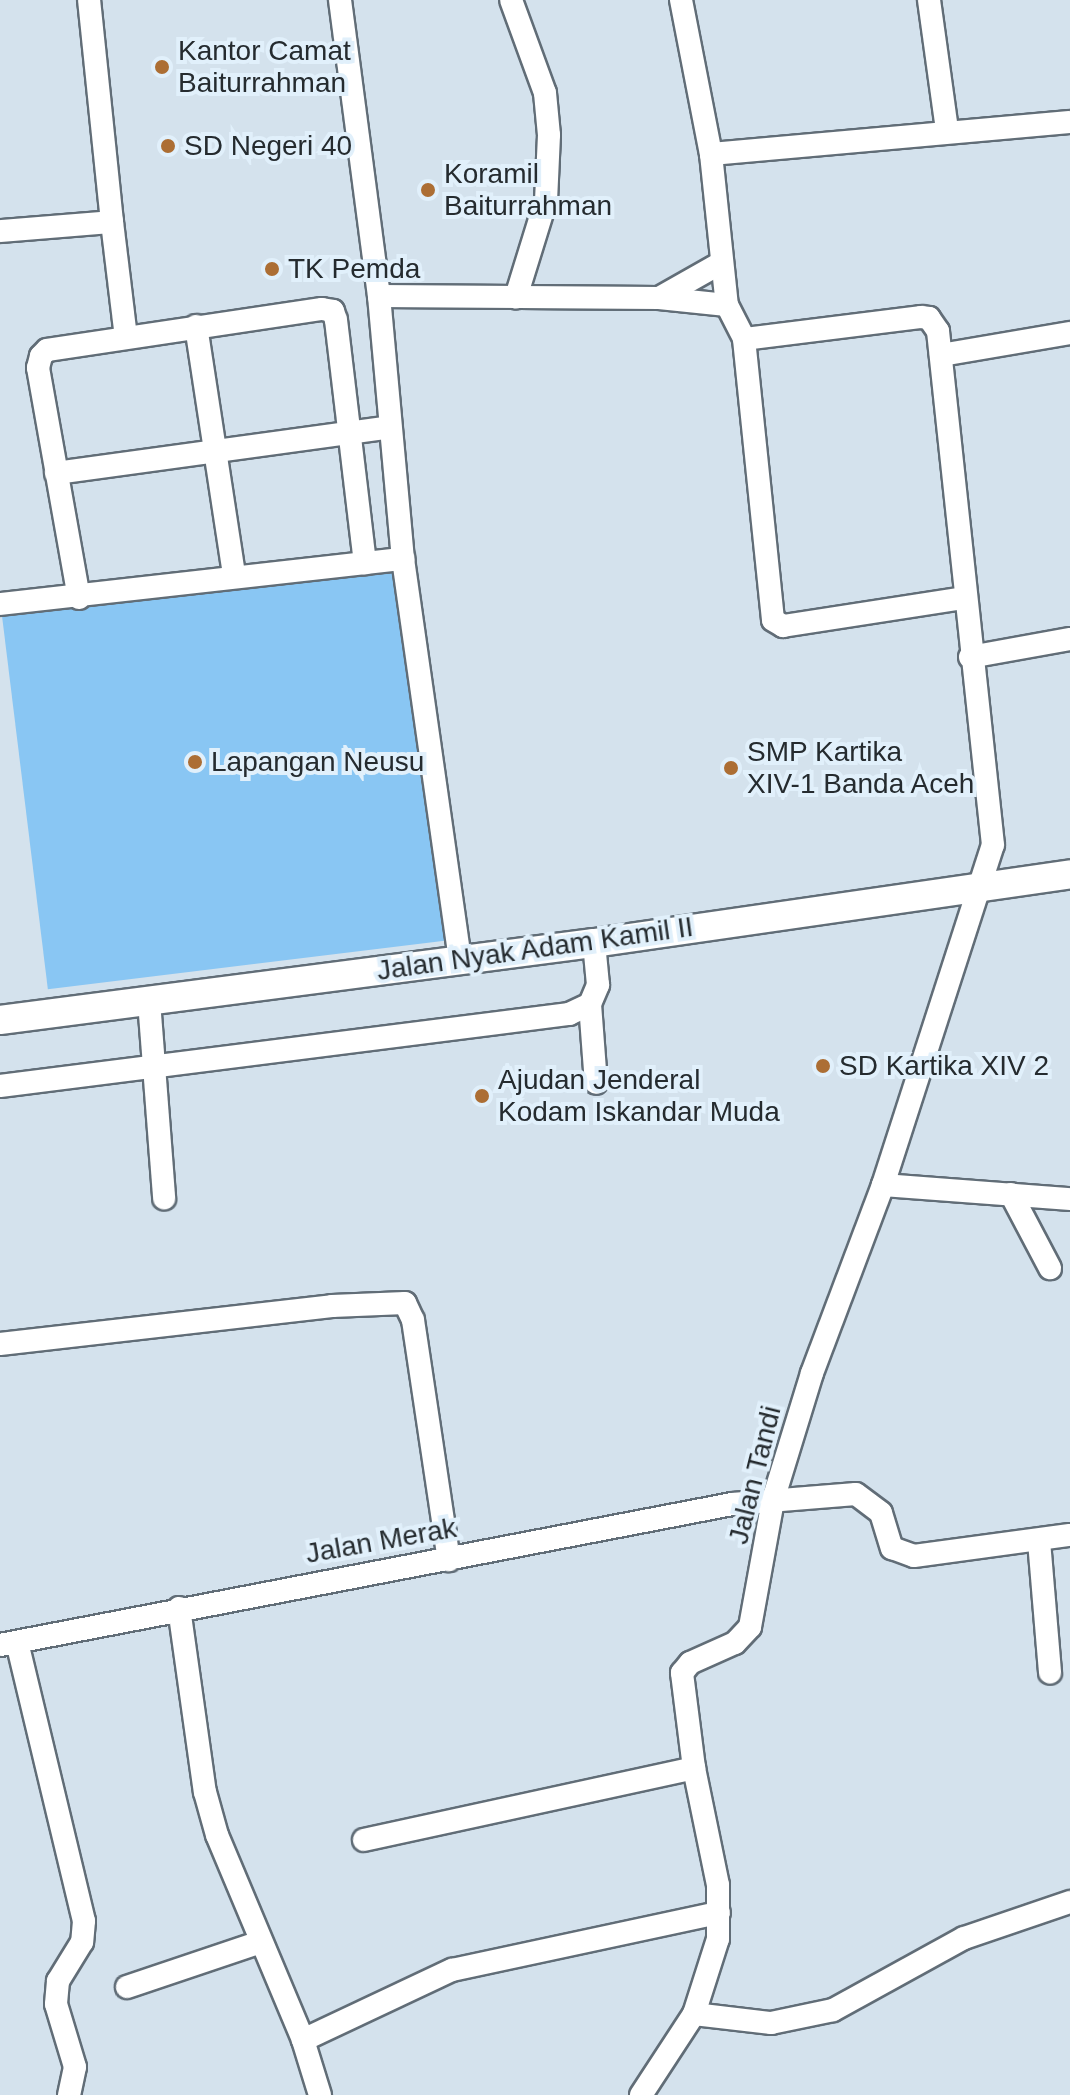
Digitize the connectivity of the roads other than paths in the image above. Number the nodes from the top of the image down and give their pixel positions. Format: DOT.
graph roads {
  1 [pos="89,0"];
  2 [pos="340,0"];
  3 [pos="511,0"];
  4 [pos="681,0"];
  5 [pos="929,0"];
  6 [pos="1070,122"];
  7 [pos="947,130"];
  8 [pos="711,154"];
  9 [pos="112,222"];
  10 [pos="0,231"];
  11 [pos="719,264"];
  12 [pos="379,296"];
  13 [pos="516,297"];
  14 [pos="659,298"];
  15 [pos="727,305"];
  16 [pos="196,326"];
  17 [pos="1070,333"];
  18 [pos="126,337"];
  19 [pos="744,339"];
  20 [pos="941,355"];
  21 [pos="390,427"];
  22 [pos="351,432"];
  23 [pos="212,451"];
  24 [pos="56,473"];
  25 [pos="403,559"];
  26 [pos="365,563"];
  27 [pos="234,575"];
  28 [pos="79,598"];
  29 [pos="964,598"];
  30 [pos="0,604"];
  31 [pos="1070,639"];
  32 [pos="970,657"];
  33 [pos="1070,874"];
  34 [pos="984,885"];
  35 [pos="594,943"];
  36 [pos="460,960"];
  37 [pos="149,1001"];
  38 [pos="590,1004"];
  39 [pos="0,1020"];
  40 [pos="156,1069"];
  41 [pos="596,1083"];
  42 [pos="0,1086"];
  43 [pos="883,1185"];
  44 [pos="1011,1194"];
  45 [pos="164,1198"];
  46 [pos="1070,1199"];
  47 [pos="1050,1268"];
  48 [pos="0,1344"];
  49 [pos="773,1500"];
  50 [pos="1070,1535"];
  51 [pos="1039,1541"];
  52 [pos="449,1560"];
  53 [pos="179,1608"];
  54 [pos="8,1643"];
  55 [pos="1050,1673"];
  56 [pos="694,1768"];
  57 [pos="364,1840"];
  58 [pos="1070,1902"];
  59 [pos="719,1913"];
  60 [pos="261,1942"];
  61 [pos="127,1987"];
  62 [pos="694,2014"];
  63 [pos="303,2040"];
  64 [pos="69,2095"];
  65 [pos="320,2095"];
  66 [pos="641,2095"];
  1 -- 9 [label="street"];
  2 -- 12 [label="street"];
  3 -- 13 [label="street"];
  4 -- 8 [label="street"];
  5 -- 7 [label="street"];
  6 -- 7 [label="street"];
  7 -- 8 [label="street"];
  8 -- 11 [label="street"];
  9 -- 10 [label="street"];
  9 -- 18 [label="street"];
  11 -- 14 [label="street"];
  11 -- 15 [label="street"];
  12 -- 13 [label="street"];
  12 -- 21 [label="street"];
  13 -- 14 [label="street"];
  14 -- 15 [label="street"];
  15 -- 19 [label="street"];
  16 -- 18 [label="street"];
  16 -- 22 [label="street"];
  16 -- 23 [label="street"];
  17 -- 20 [label="street"];
  18 -- 24 [label="street"];
  19 -- 20 [label="street, Jalan Tandi"];
  19 -- 29 [label="street"];
  20 -- 29 [label="street, Jalan Tandi"];
  21 -- 22 [label="street"];
  21 -- 25 [label="street"];
  22 -- 23 [label="street"];
  22 -- 26 [label="street"];
  23 -- 24 [label="street"];
  23 -- 27 [label="street"];
  24 -- 28 [label="street"];
  25 -- 26 [label="street"];
  25 -- 36 [label="street"];
  26 -- 27 [label="street"];
  27 -- 28 [label="street"];
  28 -- 30 [label="street"];
  29 -- 32 [label="street, Jalan Tandi"];
  31 -- 32 [label="street"];
  32 -- 34 [label="street, Jalan Tandi"];
  33 -- 34 [label="street, Jalan Nyak Adam Kamil II"];
  34 -- 35 [label="street, Jalan Nyak Adam Kamil II"];
  34 -- 43 [label="street, Jalan Tandi"];
  35 -- 36 [label="street, Jalan Nyak Adam Kamil II"];
  35 -- 38 [label="street"];
  36 -- 37 [label="street, Jalan Nyak Adam Kamil II"];
  37 -- 39 [label="street, Jalan Nyak Adam Kamil II"];
  37 -- 40 [label="street"];
  38 -- 40 [label="street"];
  38 -- 41 [label="street"];
  40 -- 42 [label="street"];
  40 -- 45 [label="street"];
  43 -- 44 [label="street"];
  43 -- 49 [label="street, Jalan Tandi"];
  44 -- 46 [label="street"];
  44 -- 47 [label="street"];
  48 -- 52 [label="street"];
  49 -- 51 [label="street, Jalan Merak"];
  49 -- 52 [label="street, Jalan Merak"];
  49 -- 56 [label="street, Jalan Tandi"];
  50 -- 51 [label="street"];
  51 -- 55 [label="street"];
  52 -- 53 [label="street, Jalan Merak"];
  53 -- 54 [label="street, Jalan Merak"];
  53 -- 60 [label="street"];
  54 -- 64 [label="street"];
  56 -- 57 [label="street"];
  56 -- 59 [label="street, Jalan Tandi"];
  58 -- 62 [label="street"];
  59 -- 62 [label="street, Jalan Tandi"];
  59 -- 63 [label="street"];
  60 -- 61 [label="street"];
  60 -- 63 [label="street"];
  62 -- 66 [label="street, Jalan Tandi"];
  63 -- 65 [label="street"];
}
